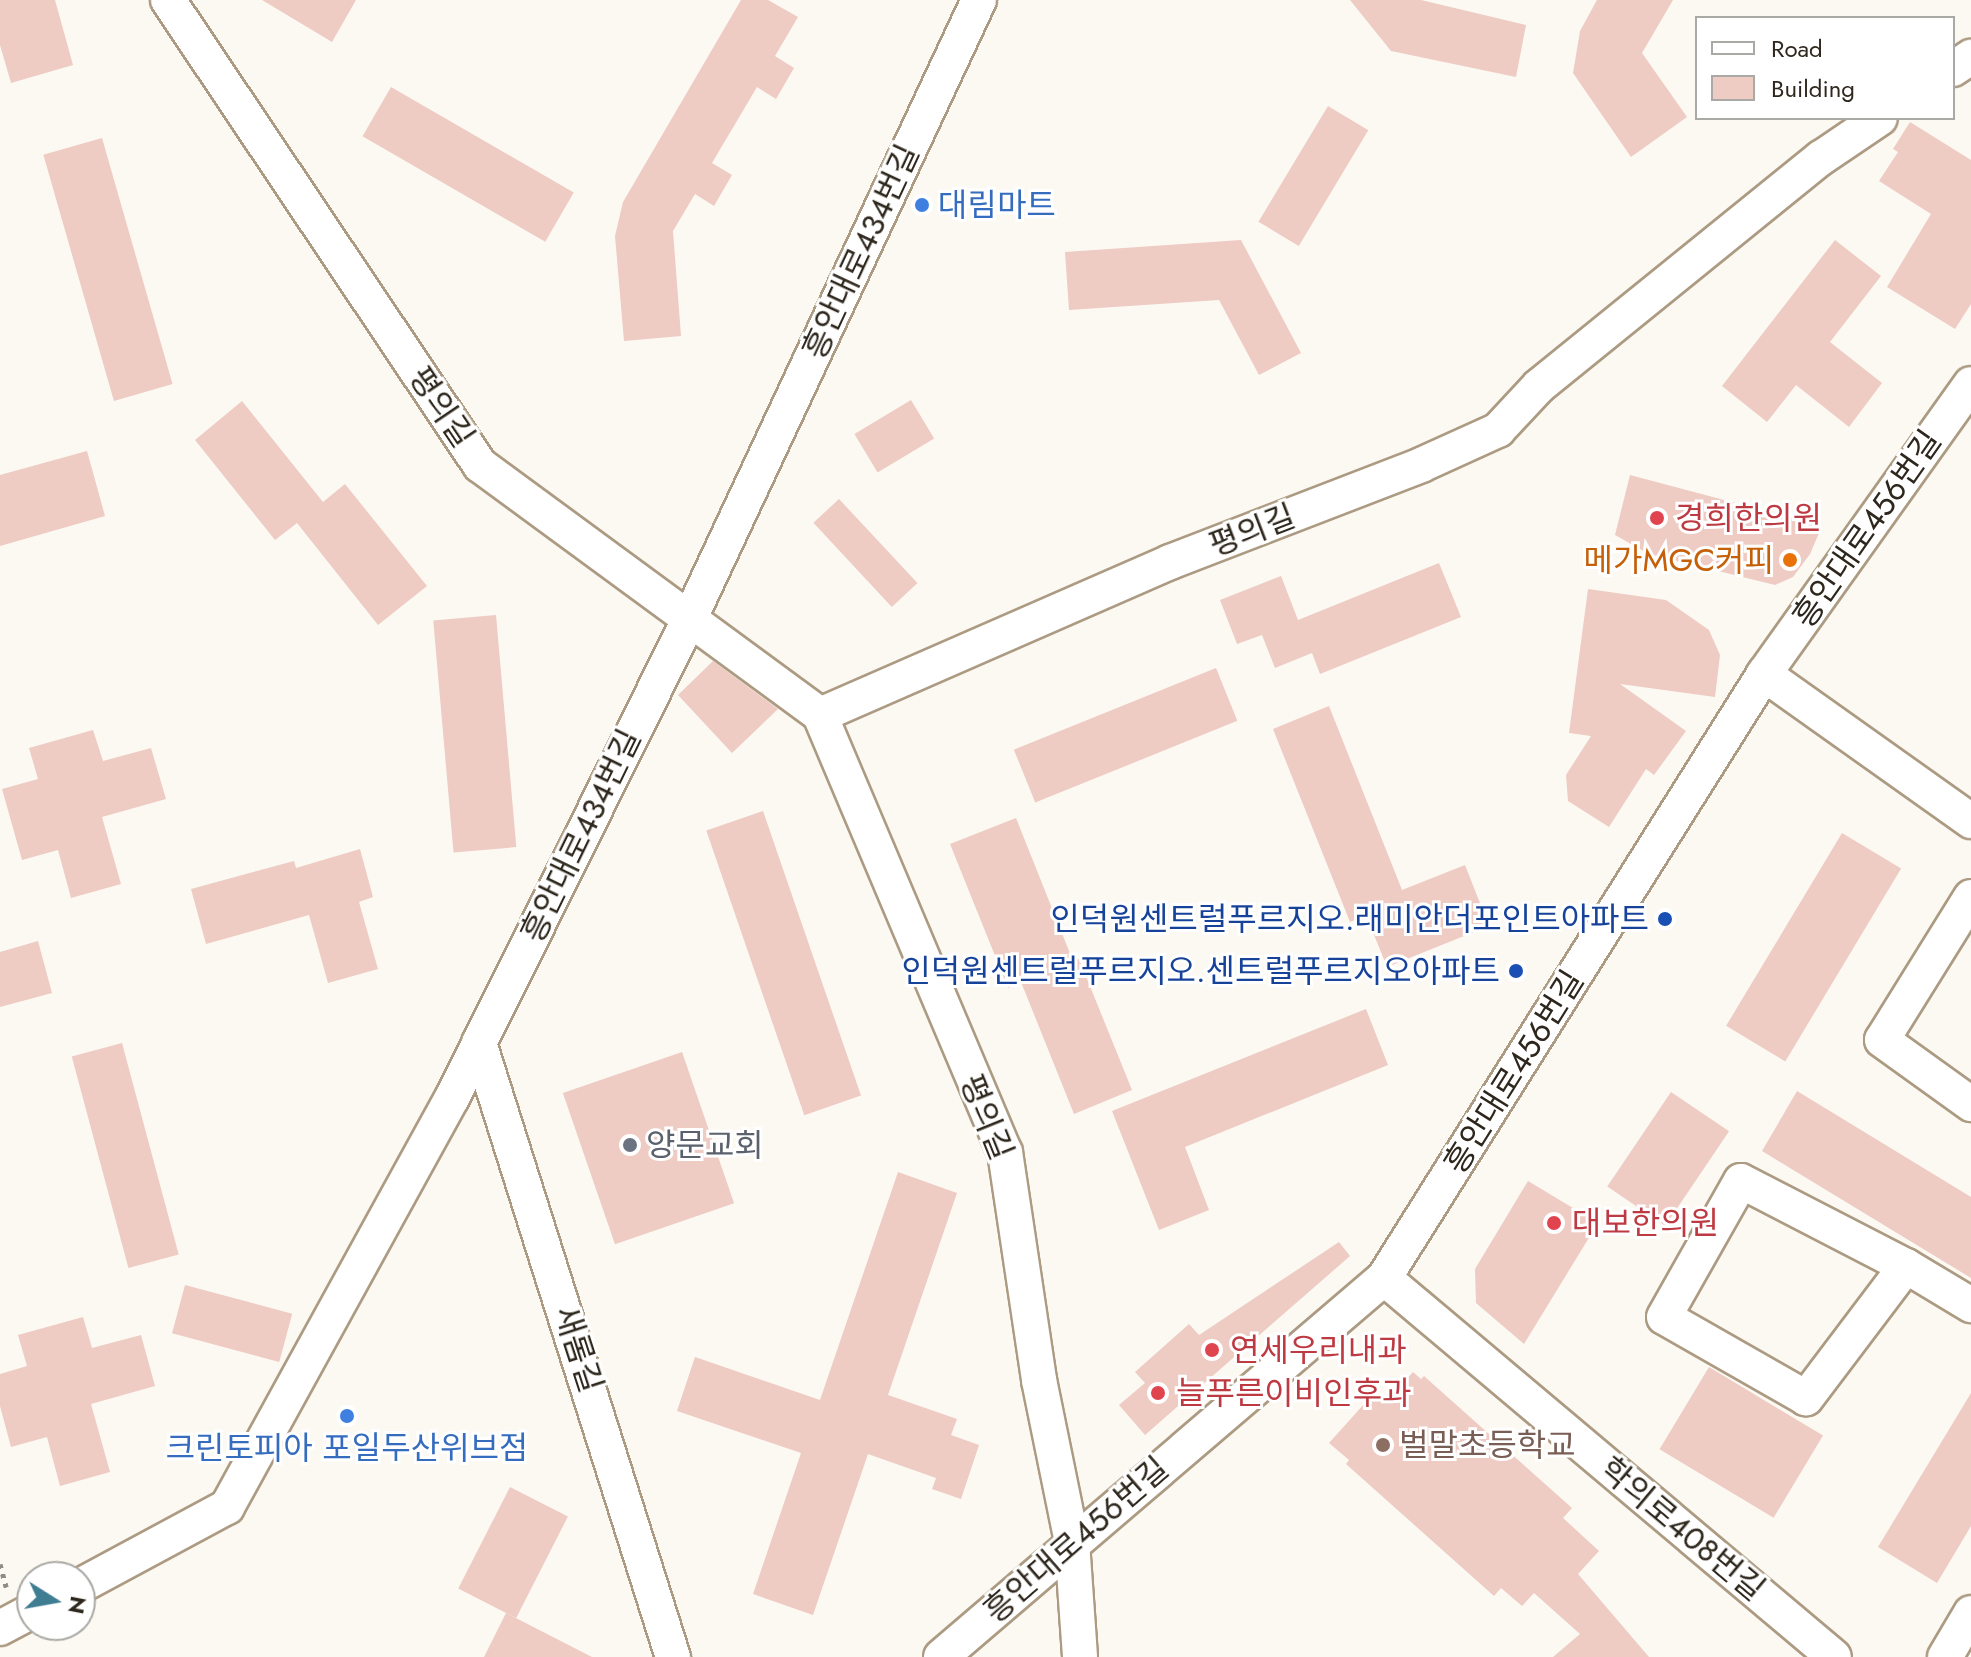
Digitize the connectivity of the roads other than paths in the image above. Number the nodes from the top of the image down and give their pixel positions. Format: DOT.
graph roads {
  1 [pos="168,0"];
  2 [pos="979,0"];
  3 [pos="1877,120"];
  4 [pos="1971,384"];
  5 [pos="690,618"];
  6 [pos="1764,674"];
  7 [pos="820,715"];
  8 [pos="1971,821"];
  9 [pos="1971,897"];
  10 [pos="479,1043"];
  11 [pos="1971,1104"];
  12 [pos="1906,1266"];
  13 [pos="1384,1278"];
  14 [pos="1971,1305"];
  15 [pos="1072,1542"];
  16 [pos="96,1577"];
  17 [pos="1971,1613"];
  18 [pos="673,1657"];
  19 [pos="941,1657"];
  20 [pos="1080,1657"];
  21 [pos="1834,1657"];
  22 [pos="1945,1657"];
  1 -- 5 [label="street, 평의길"];
  2 -- 5 [label="street, 흥안대로434번길"];
  3 -- 7 [label="street, 평의길"];
  4 -- 6 [label="street, 흥안대로456번길"];
  5 -- 7 [label="street, 평의길"];
  5 -- 10 [label="street, 흥안대로434번길"];
  6 -- 8 [label="street"];
  6 -- 13 [label="street, 흥안대로456번길"];
  7 -- 15 [label="street, 평의길"];
  9 -- 11 [label="street"];
  10 -- 16 [label="street, 흥안대로434번길"];
  10 -- 18 [label="street, 새롬길"];
  12 -- 12 [label="street"];
  12 -- 14 [label="street"];
  13 -- 15 [label="street, 흥안대로456번길"];
  13 -- 21 [label="street, 학의로408번길"];
  15 -- 19 [label="street, 흥안대로456번길"];
  15 -- 20 [label="street, 평의길"];
  17 -- 22 [label="street"];
}
